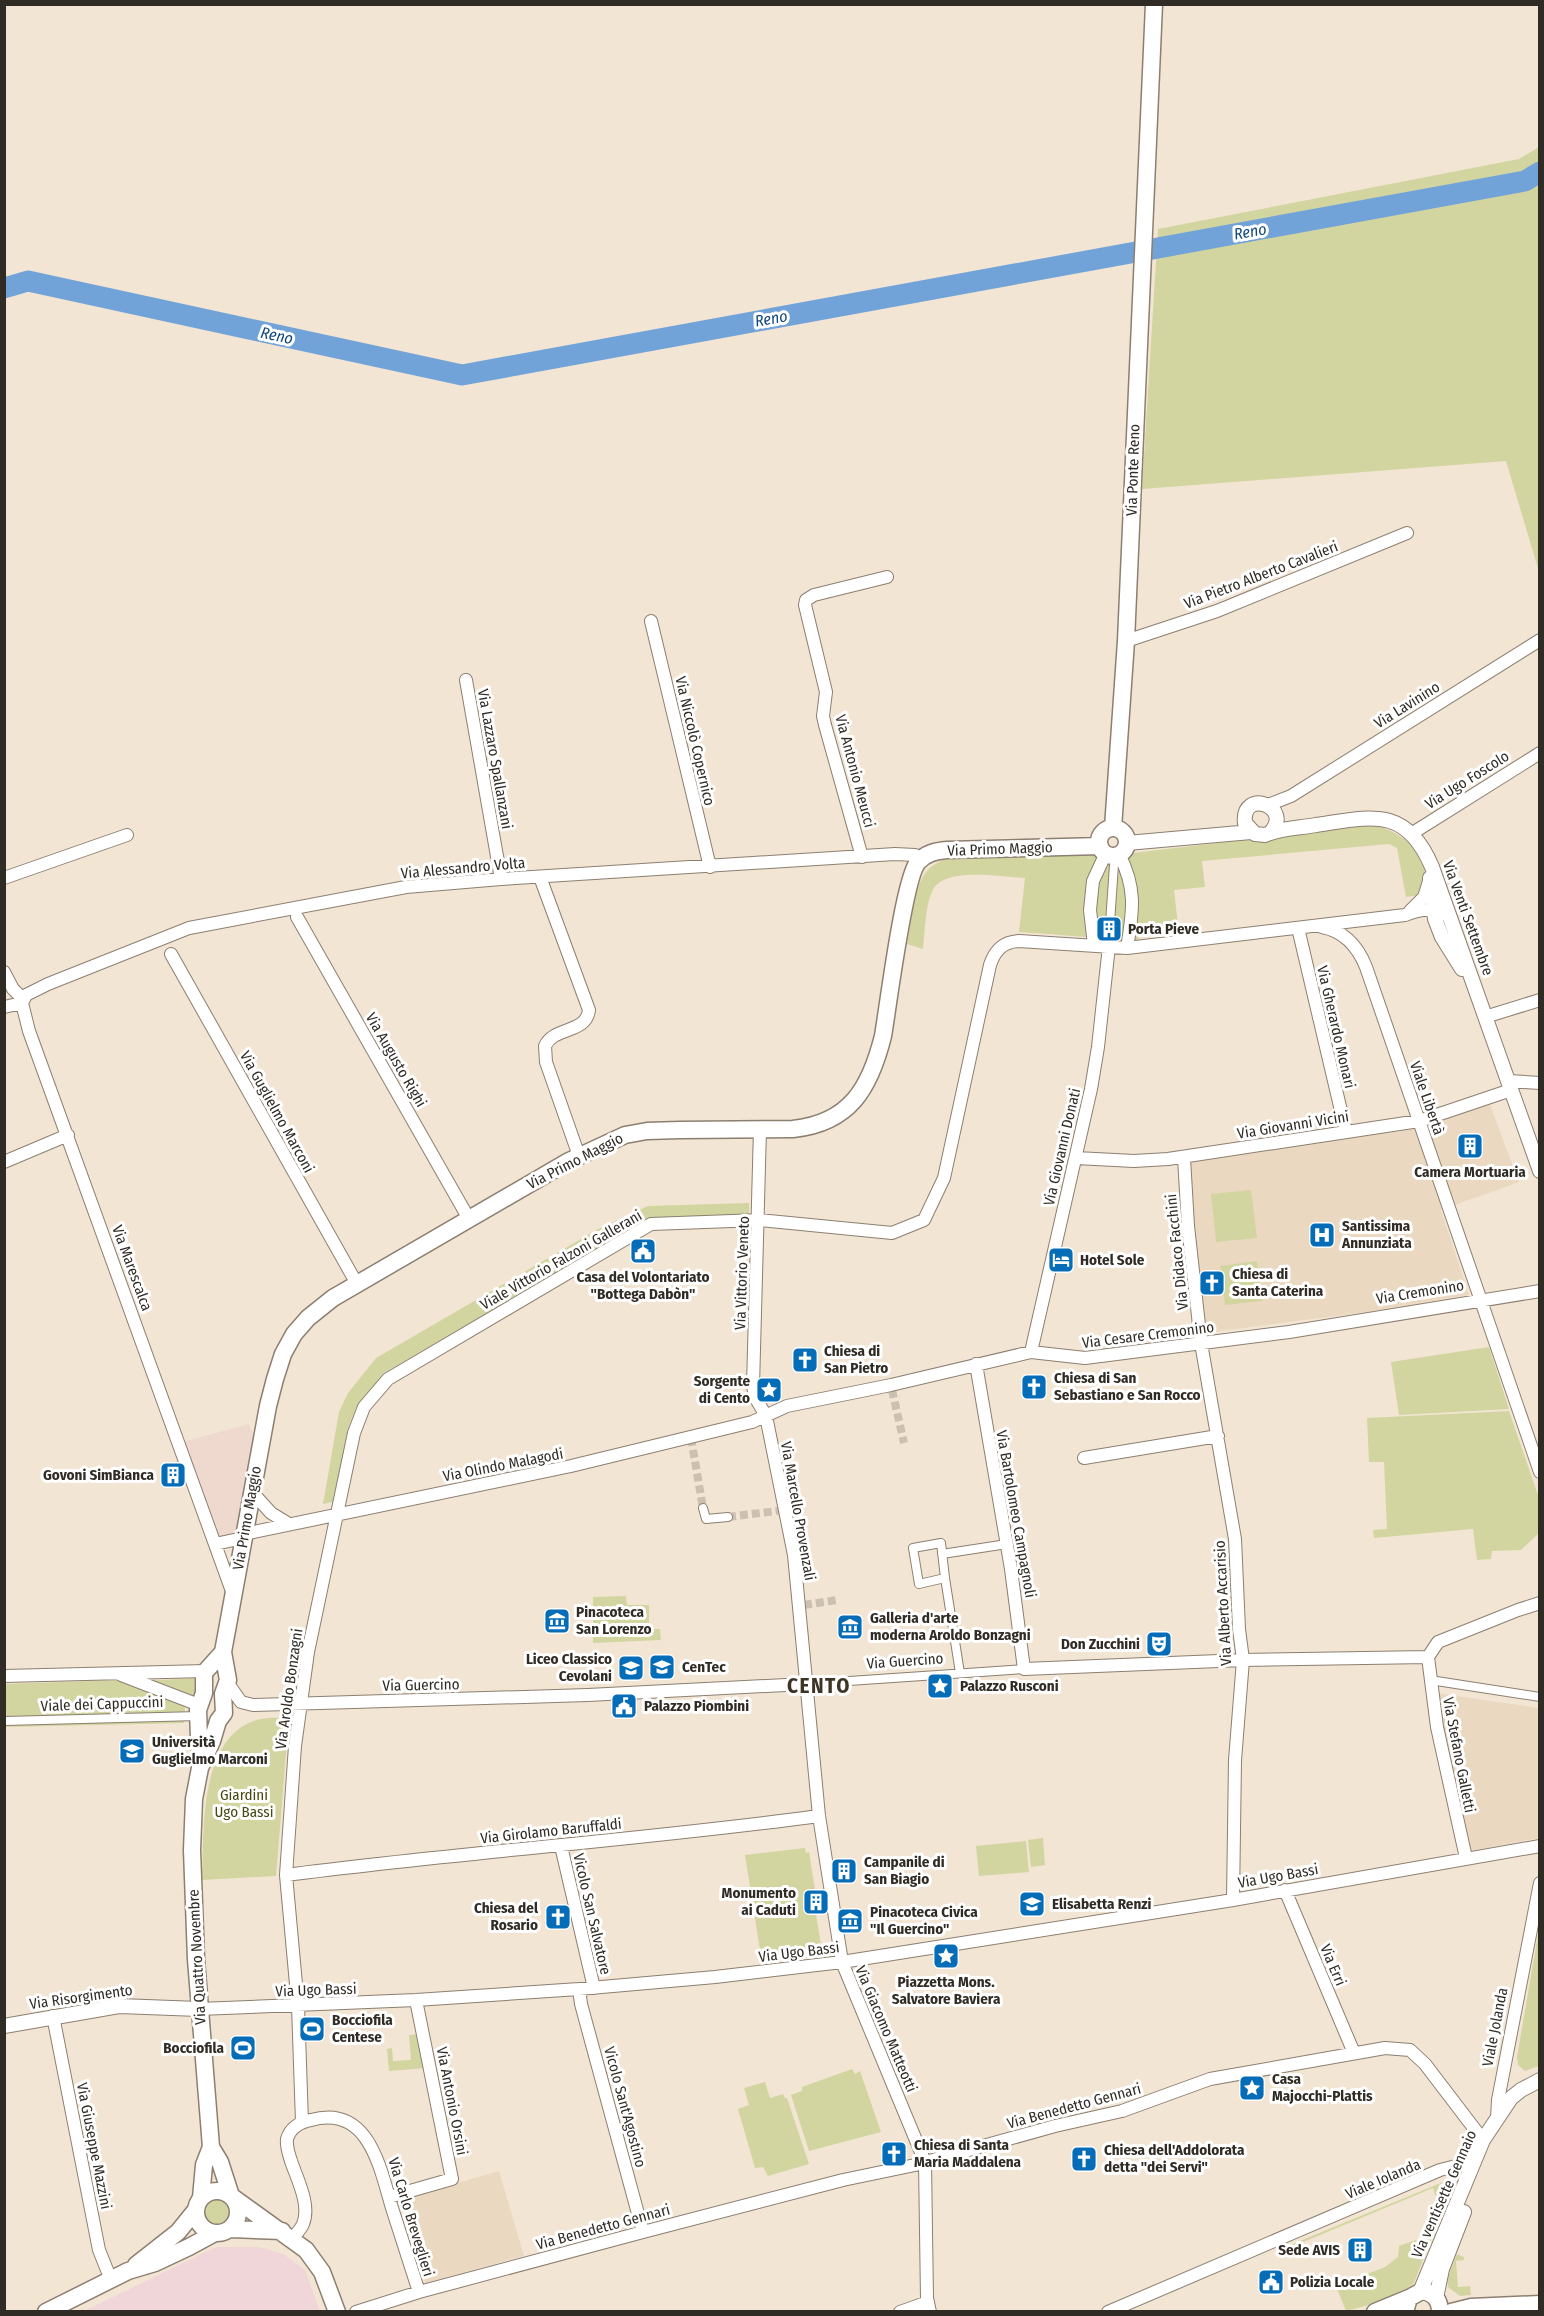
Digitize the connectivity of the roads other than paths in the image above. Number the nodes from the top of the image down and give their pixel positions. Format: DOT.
graph roads {
  1 [pos="1155,4"];
  2 [pos="1407,533"];
  3 [pos="887,578"];
  4 [pos="651,621"];
  5 [pos="1539,640"];
  6 [pos="1126,641"];
  7 [pos="466,680"];
  8 [pos="1539,753"];
  9 [pos="1273,812"];
  10 [pos="1244,818"];
  11 [pos="1306,827"];
  12 [pos="1251,832"];
  13 [pos="1270,832"];
  14 [pos="1219,834"];
  15 [pos="1411,834"];
  16 [pos="127,835"];
  17 [pos="1424,850"];
  18 [pos="1113,852"];
  19 [pos="862,856"];
  20 [pos="922,859"];
  21 [pos="710,867"];
  22 [pos="540,877"];
  23 [pos="4,878"];
  24 [pos="1430,878"];
  25 [pos="501,879"];
  26 [pos="1433,910"];
  27 [pos="1404,915"];
  28 [pos="297,917"];
  29 [pos="1110,923"];
  30 [pos="1318,926"];
  31 [pos="1298,928"];
  32 [pos="1109,941"];
  33 [pos="1459,941"];
  34 [pos="1094,945"];
  35 [pos="1127,948"];
  36 [pos="171,954"];
  37 [pos="4,972"];
  38 [pos="1478,998"];
  39 [pos="1539,1000"];
  40 [pos="23,1001"];
  41 [pos="4,1007"];
  42 [pos="1485,1017"];
  43 [pos="1539,1083"];
  44 [pos="1509,1085"];
  45 [pos="1419,1121"];
  46 [pos="760,1129"];
  47 [pos="1346,1132"];
  48 [pos="68,1135"];
  49 [pos="579,1156"];
  50 [pos="1076,1158"];
  51 [pos="1184,1158"];
  52 [pos="4,1162"];
  53 [pos="1539,1171"];
  54 [pos="469,1219"];
  55 [pos="759,1220"];
  56 [pos="357,1284"];
  57 [pos="1539,1291"];
  58 [pos="1481,1300"];
  59 [pos="1366,1312"];
  60 [pos="1202,1343"];
  61 [pos="1030,1352"];
  62 [pos="976,1364"];
  63 [pos="766,1416"];
  64 [pos="1218,1436"];
  65 [pos="1084,1458"];
  66 [pos="1539,1472"];
  67 [pos="252,1492"];
  68 [pos="704,1508"];
  69 [pos="337,1514"];
  70 [pos="728,1517"];
  71 [pos="289,1524"];
  72 [pos="244,1536"];
  73 [pos="215,1544"];
  74 [pos="1007,1544"];
  75 [pos="942,1554"];
  76 [pos="945,1578"];
  77 [pos="233,1594"];
  78 [pos="1539,1603"];
  79 [pos="1428,1657"];
  80 [pos="1243,1660"];
  81 [pos="1024,1669"];
  82 [pos="217,1672"];
  83 [pos="114,1673"];
  84 [pos="960,1673"];
  85 [pos="4,1676"];
  86 [pos="1430,1680"];
  87 [pos="805,1684"];
  88 [pos="1539,1697"];
  89 [pos="241,1702"];
  90 [pos="300,1702"];
  91 [pos="200,1710"];
  92 [pos="221,1717"];
  93 [pos="4,1721"];
  94 [pos="200,1768"];
  95 [pos="819,1816"];
  96 [pos="561,1846"];
  97 [pos="1539,1846"];
  98 [pos="1466,1858"];
  99 [pos="286,1875"];
  100 [pos="1539,1883"];
  101 [pos="1285,1890"];
  102 [pos="1233,1900"];
  103 [pos="842,1962"];
  104 [pos="594,1988"];
  105 [pos="579,1989"];
  106 [pos="416,2000"];
  107 [pos="298,2006"];
  108 [pos="199,2009"];
  109 [pos="53,2016"];
  110 [pos="4,2026"];
  111 [pos="1354,2053"];
  112 [pos="1539,2080"];
  113 [pos="1497,2120"];
  114 [pos="302,2122"];
  115 [pos="1483,2140"];
  116 [pos="211,2147"];
  117 [pos="925,2162"];
  118 [pos="1472,2165"];
  119 [pos="231,2196"];
  120 [pos="389,2197"];
  121 [pos="198,2204"];
  122 [pos="231,2229"];
  123 [pos="643,2232"];
  124 [pos="213,2234"];
  125 [pos="287,2235"];
  126 [pos="128,2271"];
  127 [pos="111,2280"];
  128 [pos="419,2292"];
  129 [pos="1429,2304"];
  130 [pos="1539,2304"];
  131 [pos="929,2307"];
  132 [pos="46,2312"];
  133 [pos="337,2312"];
  134 [pos="356,2312"];
  135 [pos="900,2312"];
  136 [pos="1108,2312"];
  137 [pos="1375,2312"];
  1 -- 6 [label="main road, Via Ponte Reno"];
  2 -- 6 [label="street, Via Pietro Alberto Cavalieri"];
  3 -- 19 [label="street, Via Antonio Meucci"];
  4 -- 21 [label="street, Via Niccolò Copernico"];
  5 -- 9 [label="street, Via Lavinino"];
  6 -- 18 [label="main road, Via Ponte Reno"];
  7 -- 25 [label="street, Via Lazzaro Spallanzani"];
  8 -- 15 [label="street, Via Ugo Foscolo"];
  9 -- 10 [label="street"];
  9 -- 11 [label="street, Via Venti Settembre"];
  9 -- 13 [label="street"];
  10 -- 12 [label="street"];
  10 -- 14 [label="street"];
  11 -- 13 [label="street, Via Venti Settembre"];
  11 -- 15 [label="street, Via Venti Settembre"];
  12 -- 13 [label="street"];
  12 -- 14 [label="street"];
  14 -- 18 [label="street"];
  15 -- 17 [label="street, Via Venti Settembre"];
  16 -- 23 [label="street"];
  17 -- 24 [label="street, Via Venti Settembre"];
  17 -- 33 [label="street, Via Venti Settembre"];
  18 -- 20 [label="main road, Via Primo Maggio"];
  18 -- 29 [label="street"];
  18 -- 34 [label="street"];
  18 -- 35 [label="street"];
  19 -- 20 [label="street, Via Alessandro Volta"];
  19 -- 21 [label="street, Via Alessandro Volta"];
  20 -- 46 [label="main road, Via Primo Maggio"];
  21 -- 22 [label="street, Via Alessandro Volta"];
  22 -- 25 [label="street, Via Alessandro Volta"];
  22 -- 49 [label="street"];
  24 -- 26 [label="street, Via Venti Settembre"];
  24 -- 27 [label="street"];
  25 -- 40 [label="street, Via Alessandro Volta"];
  26 -- 27 [label="street, Viale Libertà"];
  26 -- 33 [label="street"];
  26 -- 38 [label="street, Via Venti Settembre"];
  27 -- 30 [label="street, Viale Libertà"];
  28 -- 54 [label="street, Via Augusto Righi"];
  30 -- 31 [label="street, Viale Libertà"];
  30 -- 45 [label="street, Viale Libertà"];
  31 -- 35 [label="street, Viale Libertà"];
  31 -- 47 [label="street, Via Gherardo Monari"];
  32 -- 34 [label="street"];
  32 -- 35 [label="street"];
  32 -- 50 [label="street, Via Giovanni Donati"];
  33 -- 38 [label="street, Via Venti Settembre"];
  34 -- 55 [label="street, Viale Vittorio Falzoni Gallerani"];
  36 -- 56 [label="street, Via Guglielmo Marconi"];
  37 -- 40 [label="street"];
  38 -- 42 [label="street, Via Venti Settembre"];
  39 -- 42 [label="street"];
  40 -- 41 [label="street, Via Alessandro Volta"];
  40 -- 48 [label="street, Via Marescalca"];
  42 -- 44 [label="street, Via Venti Settembre"];
  43 -- 44 [label="street"];
  44 -- 45 [label="street, Via Giovanni Vicini"];
  44 -- 53 [label="street, Via Venti Settembre"];
  45 -- 47 [label="street, Via Giovanni Vicini"];
  45 -- 58 [label="street, Viale Libertà"];
  46 -- 49 [label="main road, Via Primo Maggio"];
  46 -- 55 [label="street, Via Vittorio Veneto"];
  47 -- 51 [label="street, Via Giovanni Vicini"];
  48 -- 52 [label="street"];
  48 -- 73 [label="street, Via Marescalca"];
  49 -- 54 [label="main road, Via Primo Maggio"];
  50 -- 51 [label="street, Via Giovanni Vicini"];
  50 -- 61 [label="street, Via Giovanni Donati"];
  51 -- 60 [label="street, Via Didaco Facchini"];
  54 -- 56 [label="main road, Via Primo Maggio"];
  55 -- 63 [label="street, Via Vittorio Veneto"];
  55 -- 69 [label="street, Viale Vittorio Falzoni Gallerani"];
  56 -- 67 [label="main road, Via Primo Maggio"];
  57 -- 58 [label="street, Via Cesare Cremonino"];
  58 -- 59 [label="street, Via Cremonino"];
  58 -- 60 [label="street, Via Cesare Cremonino"];
  58 -- 66 [label="street, Viale Libertà"];
  60 -- 61 [label="street, Via Cesare Cremonino"];
  60 -- 64 [label="street, Via Alberto Accarisio"];
  61 -- 62 [label="street, Via Cesare Cremonino"];
  62 -- 63 [label="street, Via Cesare Cremonino"];
  62 -- 74 [label="street, Via Bartolomeo Campagnoli"];
  63 -- 69 [label="street, Via Olindo Malagodi"];
  63 -- 87 [label="street, Via Marcello Provenzali"];
  64 -- 65 [label="street"];
  64 -- 80 [label="street, Via Alberto Accarisio"];
  67 -- 71 [label="street"];
  67 -- 72 [label="main road, Via Primo Maggio"];
  68 -- 70 [label="street"];
  69 -- 71 [label="street, Via Olindo Malagodi"];
  69 -- 90 [label="street, Via Aroldo Bonzagni"];
  71 -- 72 [label="street, Via Olindo Malagodi"];
  72 -- 73 [label="street"];
  72 -- 77 [label="main road, Via Primo Maggio"];
  73 -- 77 [label="street, Via Marescalca"];
  74 -- 75 [label="street"];
  74 -- 81 [label="street, Via Bartolomeo Campagnoli"];
  75 -- 76 [label="street"];
  75 -- 76 [label="street"];
  76 -- 84 [label="street"];
  77 -- 82 [label="main road, Via Primo Maggio"];
  78 -- 79 [label="street"];
  79 -- 80 [label="street, Via Guercino"];
  79 -- 86 [label="street, Via Stefano Galletti"];
  80 -- 81 [label="street, Via Guercino"];
  80 -- 102 [label="street, Via Alberto Accarisio"];
  81 -- 84 [label="street, Via Guercino"];
  82 -- 83 [label="street"];
  82 -- 89 [label="street"];
  82 -- 91 [label="main road, Via Quattro Novembre"];
  82 -- 92 [label="main road, Via Quattro Novembre"];
  83 -- 85 [label="street"];
  83 -- 91 [label="street"];
  84 -- 87 [label="street, Via Guercino"];
  86 -- 88 [label="street"];
  86 -- 98 [label="street, Via Stefano Galletti"];
  87 -- 90 [label="street, Via Guercino"];
  87 -- 95 [label="street, Via Giacomo Matteotti"];
  89 -- 90 [label="street, Via Guercino"];
  89 -- 92 [label="street"];
  90 -- 99 [label="street, Via Aroldo Bonzagni"];
  91 -- 92 [label="main road"];
  91 -- 93 [label="street, Viale dei Cappuccini"];
  91 -- 94 [label="main road, Via Quattro Novembre"];
  92 -- 94 [label="main road, Via Quattro Novembre"];
  94 -- 108 [label="main road, Via Quattro Novembre"];
  95 -- 96 [label="street, Via Girolamo Baruffaldi"];
  95 -- 103 [label="street, Via Giacomo Matteotti"];
  96 -- 99 [label="street, Via Girolamo Baruffaldi"];
  96 -- 104 [label="street, Vicolo San Salvatore"];
  97 -- 98 [label="street, Via Ugo Bassi"];
  98 -- 101 [label="street, Via Ugo Bassi"];
  99 -- 107 [label="street, Via Aroldo Bonzagni"];
  100 -- 113 [label="street, Viale Jolanda"];
  101 -- 102 [label="street, Via Ugo Bassi"];
  101 -- 111 [label="street, Via Erri"];
  102 -- 103 [label="street, Via Ugo Bassi"];
  103 -- 104 [label="street, Via Ugo Bassi"];
  103 -- 117 [label="street, Via Giacomo Matteotti"];
  104 -- 105 [label="street, Via Ugo Bassi"];
  105 -- 106 [label="street, Via Ugo Bassi"];
  105 -- 123 [label="street, Vicolo Sant'Agostino"];
  106 -- 107 [label="street, Via Ugo Bassi"];
  106 -- 120 [label="street, Via Antonio Orsini"];
  107 -- 108 [label="street, Via Ugo Bassi"];
  107 -- 114 [label="street, Via Aroldo Bonzagni"];
  108 -- 109 [label="street, Via Risorgimento"];
  108 -- 116 [label="main road, Via Quattro Novembre"];
  109 -- 110 [label="street, Via Risorgimento"];
  109 -- 127 [label="street, Via Giuseppe Mazzini"];
  111 -- 115 [label="street, Via Benedetto Gennari"];
  111 -- 117 [label="street, Via Benedetto Gennari"];
  112 -- 113 [label="street"];
  113 -- 115 [label="street, Via ventisette Gennaio"];
  113 -- 129 [label="street, Via ventisette Gennaio"];
  114 -- 120 [label="street, Via Carlo Breveglieri"];
  114 -- 125 [label="street"];
  115 -- 118 [label="street, Via ventisette Gennaio"];
  116 -- 119 [label="main road, Via Quattro Novembre"];
  116 -- 121 [label="main road, Via Quattro Novembre"];
  117 -- 123 [label="street, Via Benedetto Gennari"];
  117 -- 131 [label="street, Via Giacomo Matteotti"];
  118 -- 129 [label="street, Via ventisette Gennaio"];
  118 -- 136 [label="street, Viale Iolanda"];
  119 -- 121 [label="main road"];
  119 -- 122 [label="main road, Via Quattro Novembre"];
  119 -- 125 [label="main road"];
  120 -- 128 [label="street, Via Carlo Breveglieri"];
  121 -- 124 [label="main road"];
  121 -- 126 [label="main road"];
  122 -- 124 [label="main road"];
  122 -- 125 [label="main road"];
  123 -- 128 [label="street, Via Benedetto Gennari"];
  124 -- 126 [label="main road"];
  125 -- 133 [label="main road"];
  126 -- 127 [label="main road"];
  127 -- 132 [label="main road"];
  128 -- 134 [label="street, Via Benedetto Gennari"];
  129 -- 130 [label="main road"];
  129 -- 137 [label="main road"];
  131 -- 135 [label="street"];
}
